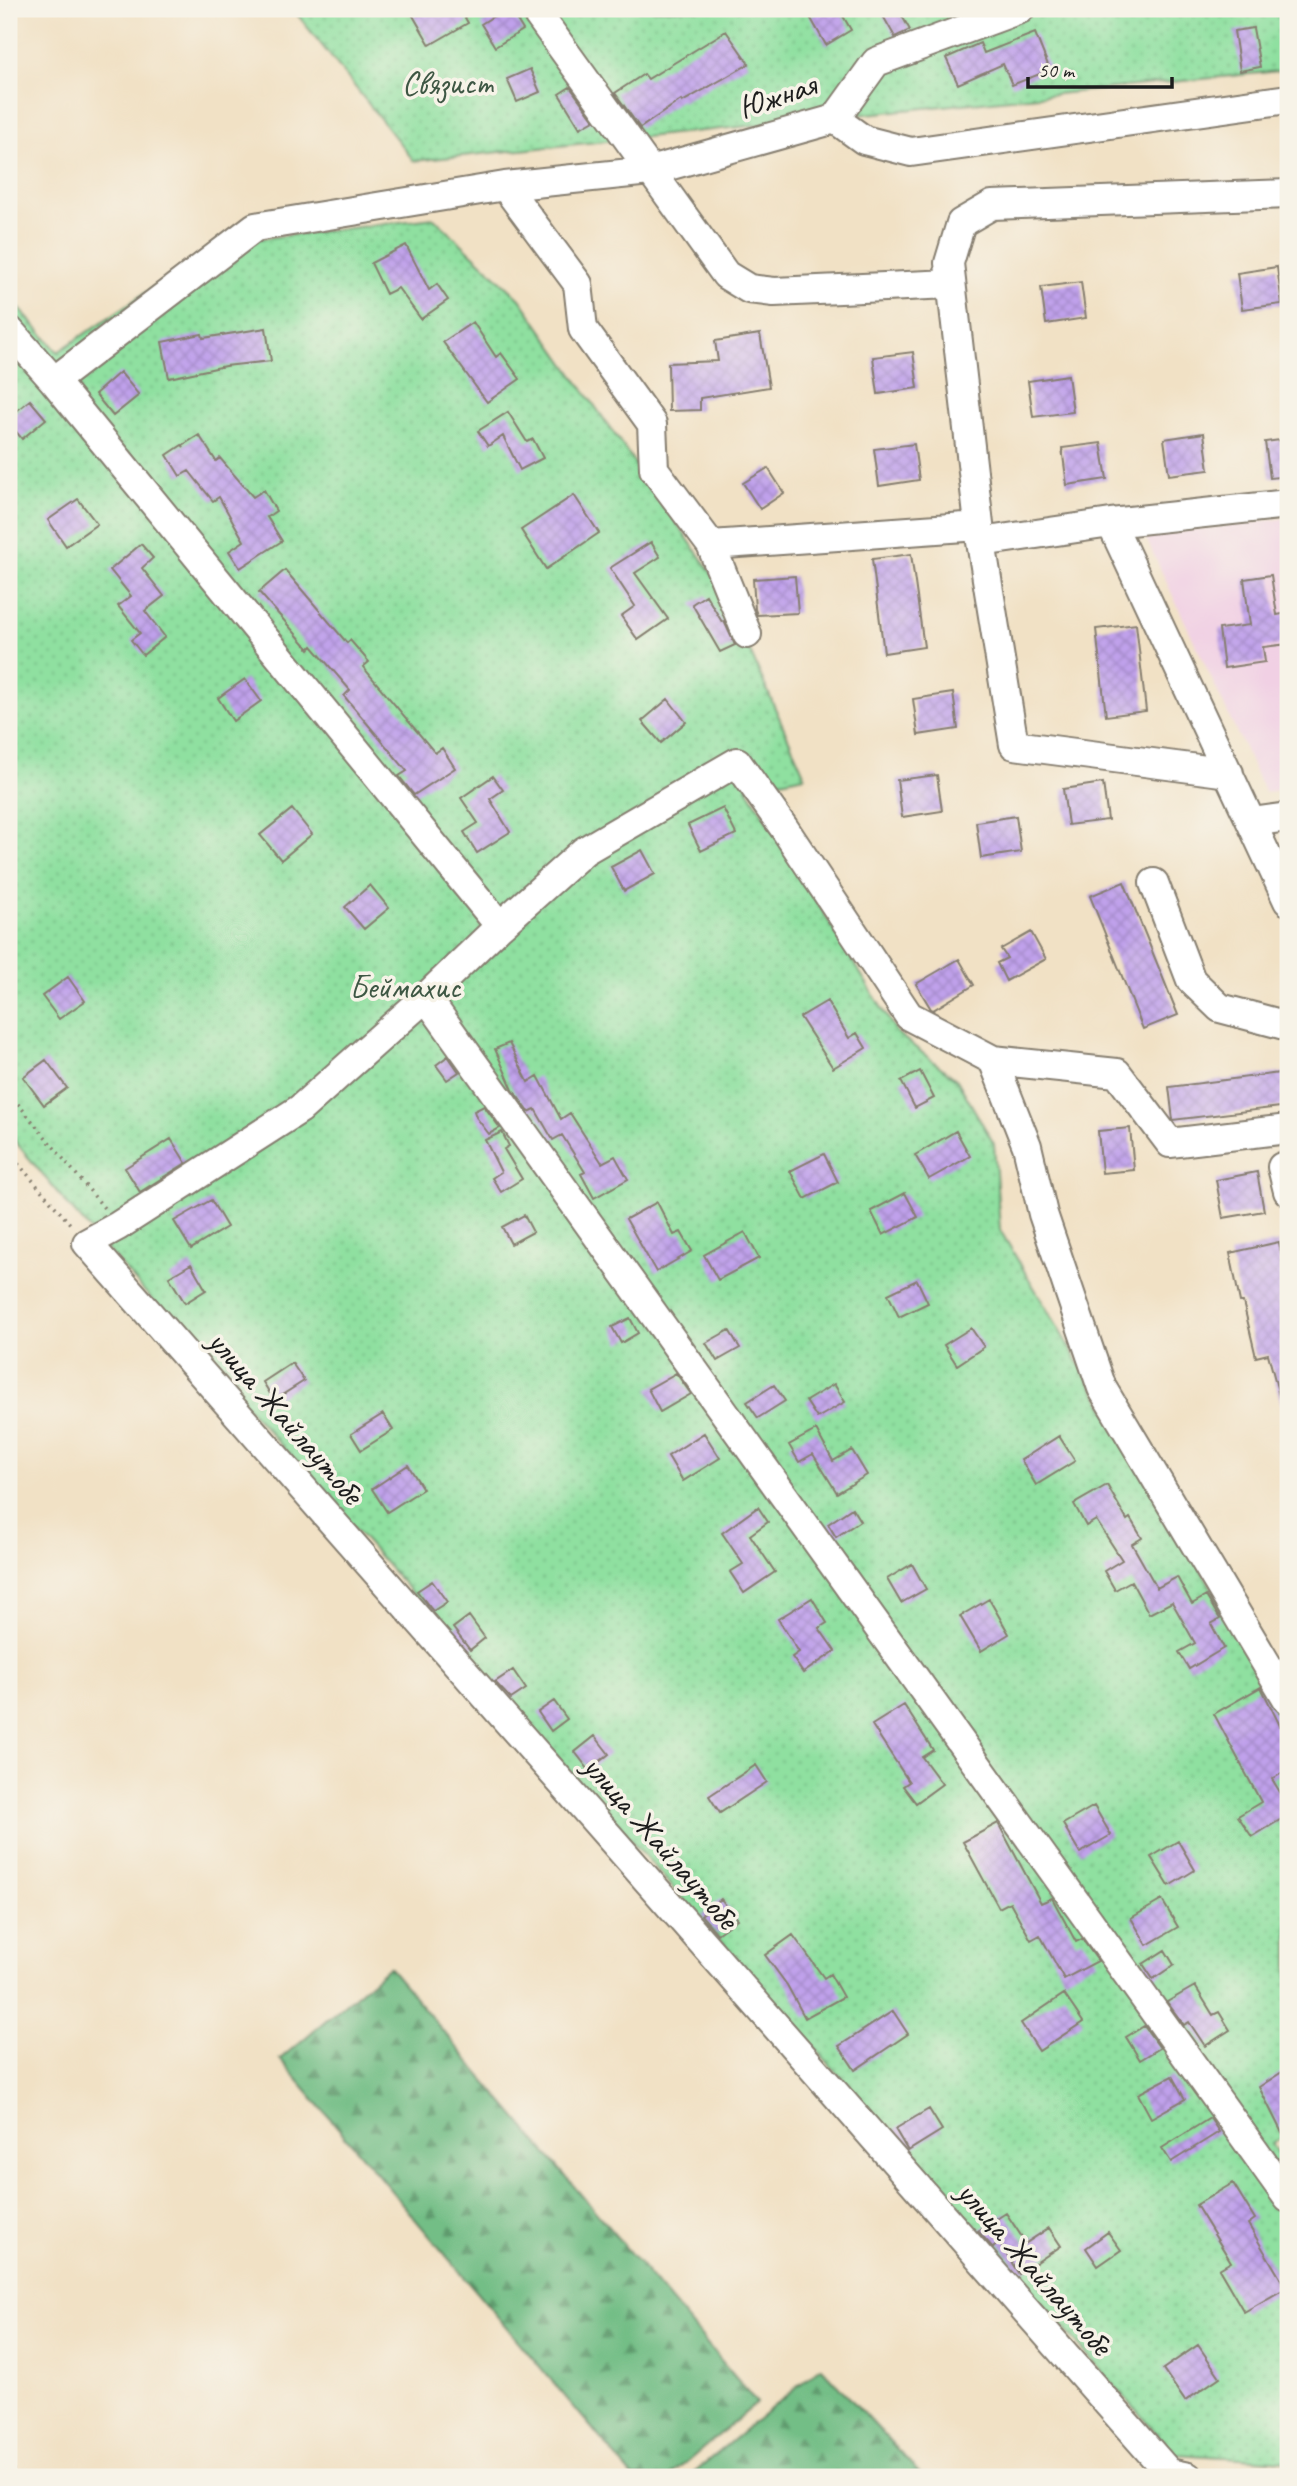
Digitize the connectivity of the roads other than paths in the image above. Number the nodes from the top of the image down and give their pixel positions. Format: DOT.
graph roads {
  1 [pos="534,9"];
  2 [pos="1020,9"];
  3 [pos="1288,99"];
  4 [pos="835,119"];
  5 [pos="650,171"];
  6 [pos="505,186"];
  7 [pos="1288,194"];
  8 [pos="950,273"];
  9 [pos="9,330"];
  10 [pos="54,381"];
  11 [pos="1288,504"];
  12 [pos="1111,523"];
  13 [pos="980,534"];
  14 [pos="711,545"];
  15 [pos="747,634"];
  16 [pos="1229,773"];
  17 [pos="1288,817"];
  18 [pos="1252,822"];
  19 [pos="1154,883"];
  20 [pos="1288,901"];
  21 [pos="500,926"];
  22 [pos="426,997"];
  23 [pos="1288,1026"];
  24 [pos="993,1060"];
  25 [pos="1288,1129"];
  26 [pos="1288,1166"];
  27 [pos="1288,1191"];
  28 [pos="1288,1700"];
  29 [pos="1278,2165"];
  30 [pos="1288,2198"];
  31 [pos="1188,2477"];
  1 -- 5 [label="street"];
  2 -- 4 [label="street, Южная"];
  3 -- 4 [label="street"];
  4 -- 5 [label="street, Южная"];
  5 -- 6 [label="street, Южная"];
  5 -- 8 [label="street"];
  6 -- 10 [label="street, Южная"];
  6 -- 14 [label="street"];
  7 -- 8 [label="street"];
  8 -- 13 [label="street"];
  9 -- 10 [label="street"];
  10 -- 21 [label="street"];
  11 -- 12 [label="street"];
  12 -- 13 [label="street"];
  12 -- 16 [label="street"];
  13 -- 14 [label="street"];
  13 -- 16 [label="street"];
  14 -- 15 [label="street"];
  16 -- 18 [label="street"];
  17 -- 18 [label="street"];
  18 -- 20 [label="street"];
  19 -- 23 [label="street"];
  21 -- 22 [label="street"];
  21 -- 24 [label="street"];
  22 -- 29 [label="street"];
  22 -- 31 [label="street, улица Жайлаутобе"];
  24 -- 25 [label="street"];
  24 -- 28 [label="street"];
  26 -- 27 [label="street"];
  29 -- 30 [label="street"];
}
